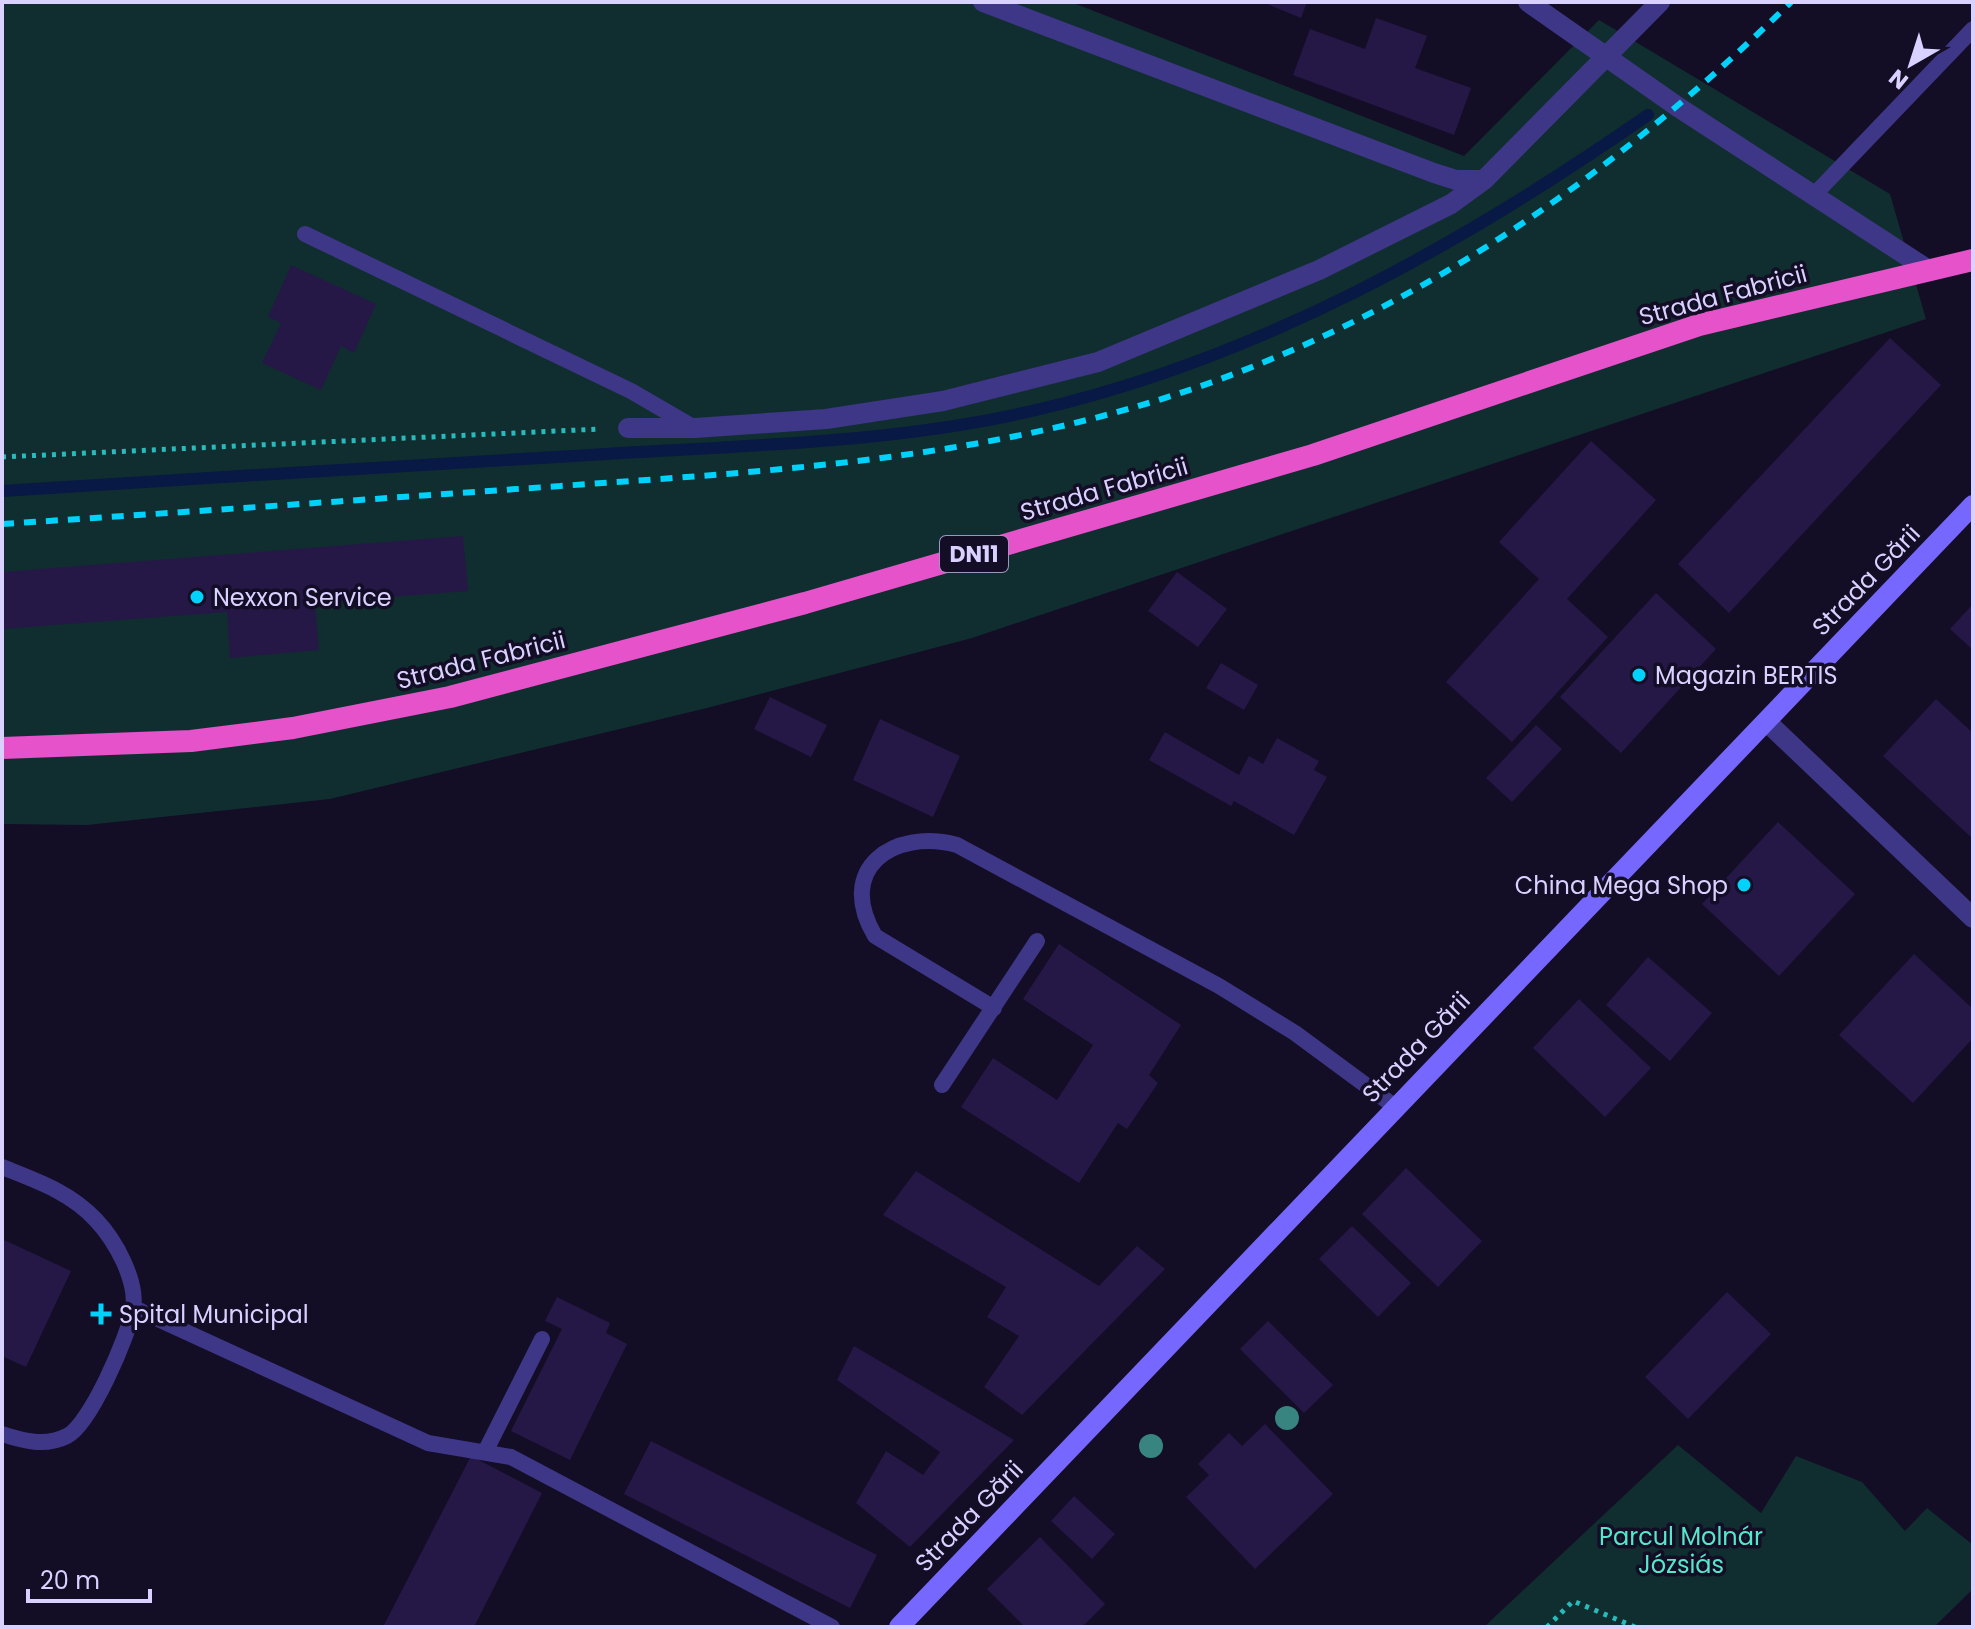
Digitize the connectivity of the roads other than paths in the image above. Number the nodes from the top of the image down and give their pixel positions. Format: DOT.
graph roads {
  1 [pos="983,2"];
  2 [pos="1528,2"];
  3 [pos="1660,2"];
  4 [pos="1973,29"];
  5 [pos="1606,58"];
  6 [pos="1484,180"];
  7 [pos="1814,195"];
  8 [pos="305,234"];
  9 [pos="1972,261"];
  10 [pos="1927,269"];
  11 [pos="628,428"];
  12 [pos="695,428"];
  13 [pos="1973,505"];
  14 [pos="1767,722"];
  15 [pos="2,748"];
  16 [pos="1973,918"];
  17 [pos="1037,941"];
  18 [pos="994,1008"];
  19 [pos="942,1085"];
  20 [pos="1394,1106"];
  21 [pos="2,1167"];
  22 [pos="134,1308"];
  23 [pos="542,1339"];
  24 [pos="2,1434"];
  25 [pos="485,1452"];
  26 [pos="832,1627"];
  27 [pos="899,1627"];
  1 -- 6 [label="street"];
  2 -- 5 [label="street"];
  3 -- 5 [label="street"];
  4 -- 7 [label="lane"];
  5 -- 6 [label="street"];
  5 -- 7 [label="street"];
  6 -- 12 [label="street"];
  7 -- 10 [label="street"];
  8 -- 12 [label="lane"];
  9 -- 10 [label="highway, Strada Fabricii / DN11"];
  10 -- 15 [label="highway, Strada Fabricii / DN11"];
  11 -- 12 [label="street"];
  13 -- 14 [label="main road, Strada Gării"];
  14 -- 16 [label="street"];
  14 -- 20 [label="main road, Strada Gării"];
  17 -- 18 [label="lane"];
  18 -- 19 [label="lane"];
  18 -- 20 [label="lane"];
  20 -- 27 [label="main road, Strada Gării"];
  21 -- 22 [label="lane"];
  22 -- 24 [label="lane"];
  22 -- 25 [label="lane"];
  23 -- 25 [label="lane"];
  25 -- 26 [label="lane"];
}
